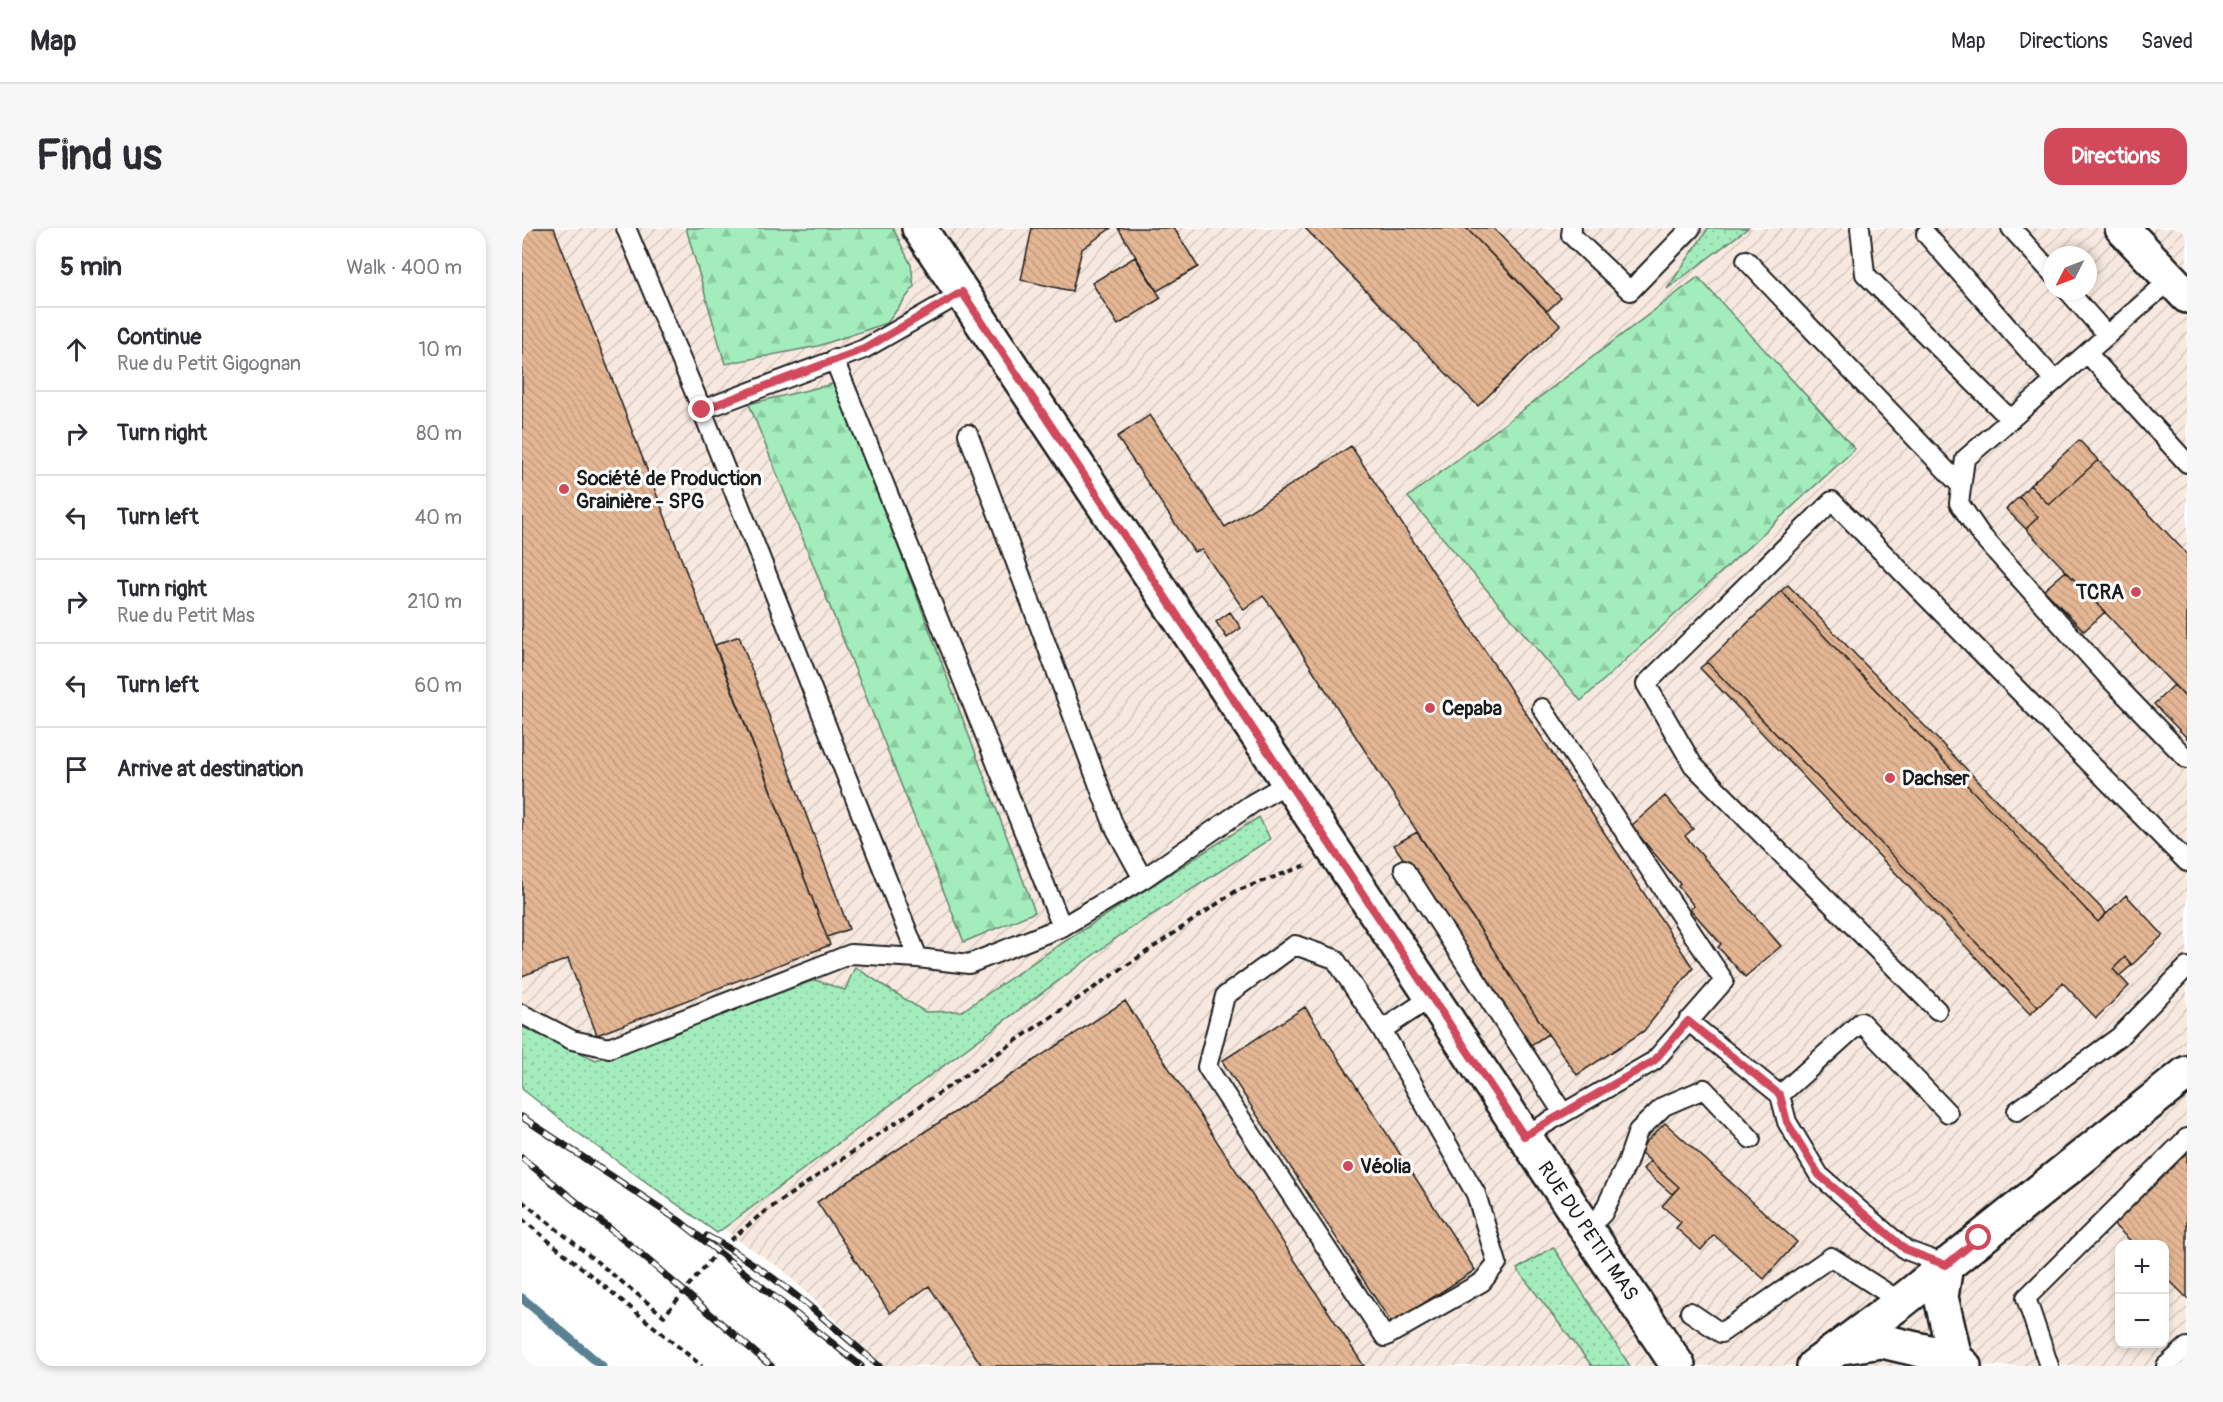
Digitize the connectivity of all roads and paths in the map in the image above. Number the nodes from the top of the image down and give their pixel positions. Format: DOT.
graph roads {
  1 [pos="626,228"];
  2 [pos="919,228"];
  3 [pos="1572,228"];
  4 [pos="1691,228"];
  5 [pos="1860,228"];
  6 [pos="2011,228"];
  7 [pos="2122,228"];
  8 [pos="1926,234"];
  9 [pos="1746,260"];
  10 [pos="2043,263"];
  11 [pos="2179,288"];
  12 [pos="962,292"];
  13 [pos="2076,300"];
  14 [pos="2107,335"];
  15 [pos="2087,353"];
  16 [pos="834,358"];
  17 [pos="2055,381"];
  18 [pos="702,410"];
  19 [pos="2011,420"];
  20 [pos="968,434"];
  21 [pos="2187,463"];
  22 [pos="1961,486"];
  23 [pos="1542,708"];
  24 [pos="2187,759"];
  25 [pos="1288,783"];
  26 [pos="1336,854"];
  27 [pos="2187,862"];
  28 [pos="1404,869"];
  29 [pos="1143,879"];
  30 [pos="1062,927"];
  31 [pos="918,958"];
  32 [pos="2187,967"];
  33 [pos="1432,998"];
  34 [pos="1937,1010"];
  35 [pos="522,1014"];
  36 [pos="1688,1021"];
  37 [pos="1382,1030"];
  38 [pos="2187,1073"];
  39 [pos="1780,1095"];
  40 [pos="2017,1111"];
  41 [pos="1563,1113"];
  42 [pos="1948,1113"];
  43 [pos="1524,1136"];
  44 [pos="1751,1138"];
  45 [pos="2187,1138"];
  46 [pos="522,1201"];
  47 [pos="522,1219"];
  48 [pos="1587,1230"];
  49 [pos="1946,1265"];
  50 [pos="1901,1302"];
  51 [pos="1690,1312"];
  52 [pos="1842,1347"];
  53 [pos="2187,1347"];
  54 [pos="1960,1362"];
  55 [pos="702,1366"];
  56 [pos="1678,1366"];
  57 [pos="1814,1366"];
  58 [pos="2049,1366"];
  59 [pos="2166,1366"];
  1 -- 18 [label="lane"];
  2 -- 12 [label="street, RUE DU PETIT MAS"];
  3 -- 4 [label="lane"];
  5 -- 19 [label="lane"];
  6 -- 10 [label="lane"];
  7 -- 11 [label="street"];
  8 -- 17 [label="lane"];
  9 -- 22 [label="lane"];
  11 -- 14 [label="lane"];
  12 -- 16 [label="lane"];
  12 -- 25 [label="street, RUE DU PETIT MAS"];
  13 -- 14 [label="lane"];
  14 -- 15 [label="lane"];
  15 -- 17 [label="lane"];
  15 -- 21 [label="lane"];
  16 -- 18 [label="lane"];
  16 -- 30 [label="lane"];
  17 -- 19 [label="lane"];
  18 -- 31 [label="lane"];
  19 -- 22 [label="lane"];
  20 -- 29 [label="lane"];
  22 -- 24 [label="lane"];
  23 -- 36 [label="lane"];
  25 -- 26 [label="street, RUE DU PETIT MAS"];
  25 -- 29 [label="lane"];
  26 -- 33 [label="street, RUE DU PETIT MAS"];
  26 -- 46 [label="path"];
  27 -- 34 [label="lane"];
  28 -- 41 [label="lane"];
  29 -- 30 [label="lane"];
  30 -- 31 [label="lane"];
  31 -- 35 [label="lane"];
  32 -- 40 [label="lane"];
  33 -- 37 [label="lane"];
  33 -- 43 [label="street, RUE DU PETIT MAS"];
  36 -- 39 [label="lane"];
  36 -- 41 [label="lane"];
  37 -- 37 [label="lane"];
  38 -- 49 [label="street"];
  39 -- 42 [label="lane"];
  39 -- 49 [label="lane"];
  41 -- 43 [label="lane"];
  43 -- 48 [label="street, RUE DU PETIT MAS"];
  44 -- 48 [label="lane"];
  45 -- 58 [label="lane"];
  47 -- 55 [label="path"];
  48 -- 56 [label="street, RUE DU PETIT MAS"];
  49 -- 50 [label="street"];
  49 -- 54 [label="street"];
  50 -- 51 [label="lane"];
  50 -- 52 [label="street"];
  52 -- 54 [label="street"];
  52 -- 57 [label="street"];
  53 -- 59 [label="lane"];
}
